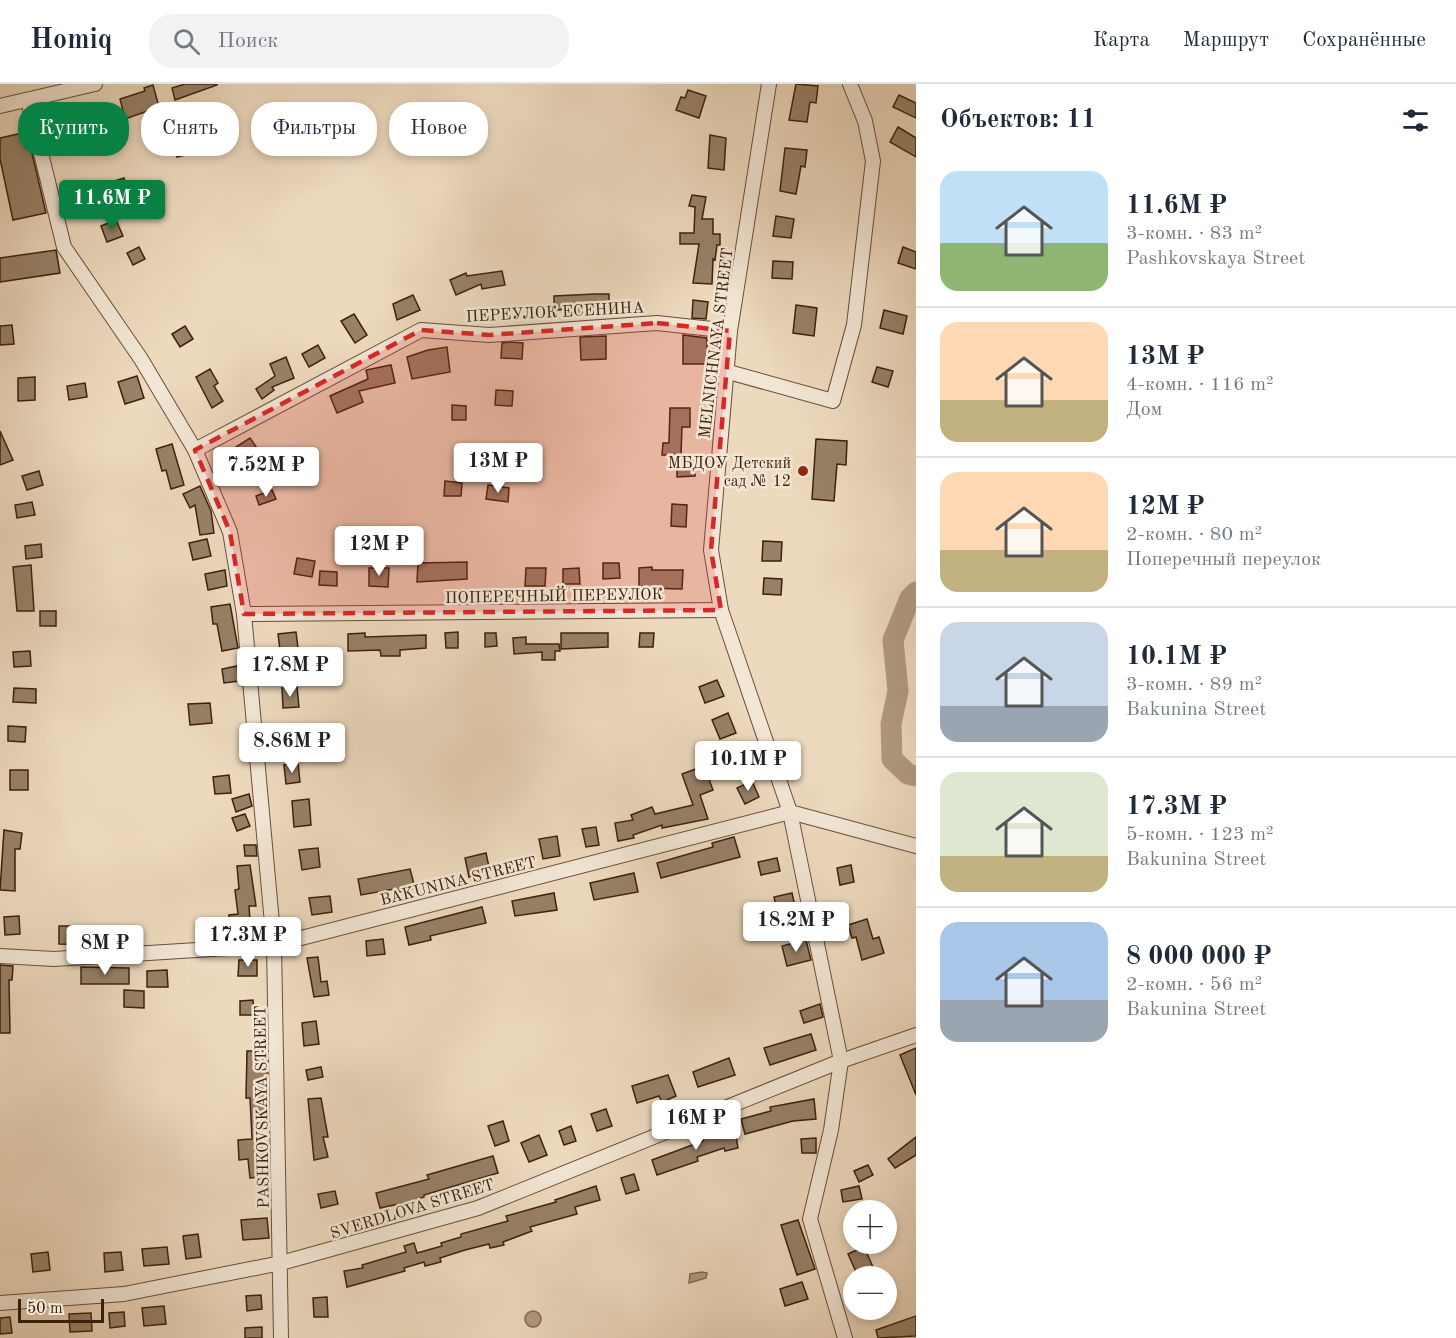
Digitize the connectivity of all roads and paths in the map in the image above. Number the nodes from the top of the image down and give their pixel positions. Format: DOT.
graph roads {
  1 [pos="95,84"];
  2 [pos="769,84"];
  3 [pos="850,84"];
  4 [pos="28,100"];
  5 [pos="0,106"];
  6 [pos="730,331"];
  7 [pos="725,371"];
  8 [pos="195,450"];
  9 [pos="721,610"];
  10 [pos="244,614"];
  11 [pos="790,812"];
  12 [pos="916,846"];
  13 [pos="274,945"];
  14 [pos="0,956"];
  15 [pos="916,1035"];
  16 [pos="842,1061"];
  17 [pos="281,1263"];
  18 [pos="0,1303"];
  19 [pos="281,1338"];
  20 [pos="846,1338"];
  1 -- 4 [label="street"];
  2 -- 6 [label="street, MELNICHNAYA STREET"];
  3 -- 7 [label="street"];
  4 -- 5 [label="street"];
  4 -- 8 [label="street, PASHKOVSKAYA STREET"];
  6 -- 7 [label="street, MELNICHNAYA STREET"];
  6 -- 8 [label="street, ПЕРЕУЛОК ЕСЕНИНА"];
  7 -- 9 [label="street, MELNICHNAYA STREET"];
  8 -- 10 [label="street, PASHKOVSKAYA STREET"];
  9 -- 10 [label="street, ПОПЕРЕЧНЫЙ ПЕРЕУЛОК"];
  9 -- 11 [label="street, MELNICHNAYA STREET"];
  10 -- 13 [label="street, PASHKOVSKAYA STREET"];
  11 -- 12 [label="street, BAKUNINA STREET"];
  11 -- 13 [label="street, BAKUNINA STREET"];
  11 -- 16 [label="street, MELNICHNAYA STREET"];
  13 -- 14 [label="street, BAKUNINA STREET"];
  13 -- 17 [label="street, PASHKOVSKAYA STREET"];
  15 -- 16 [label="street, SVERDLOVA STREET"];
  16 -- 17 [label="street, SVERDLOVA STREET"];
  16 -- 20 [label="street, MELNICHNAYA STREET"];
  17 -- 18 [label="street, SVERDLOVA STREET"];
  17 -- 19 [label="street, PASHKOVSKAYA STREET"];
}
